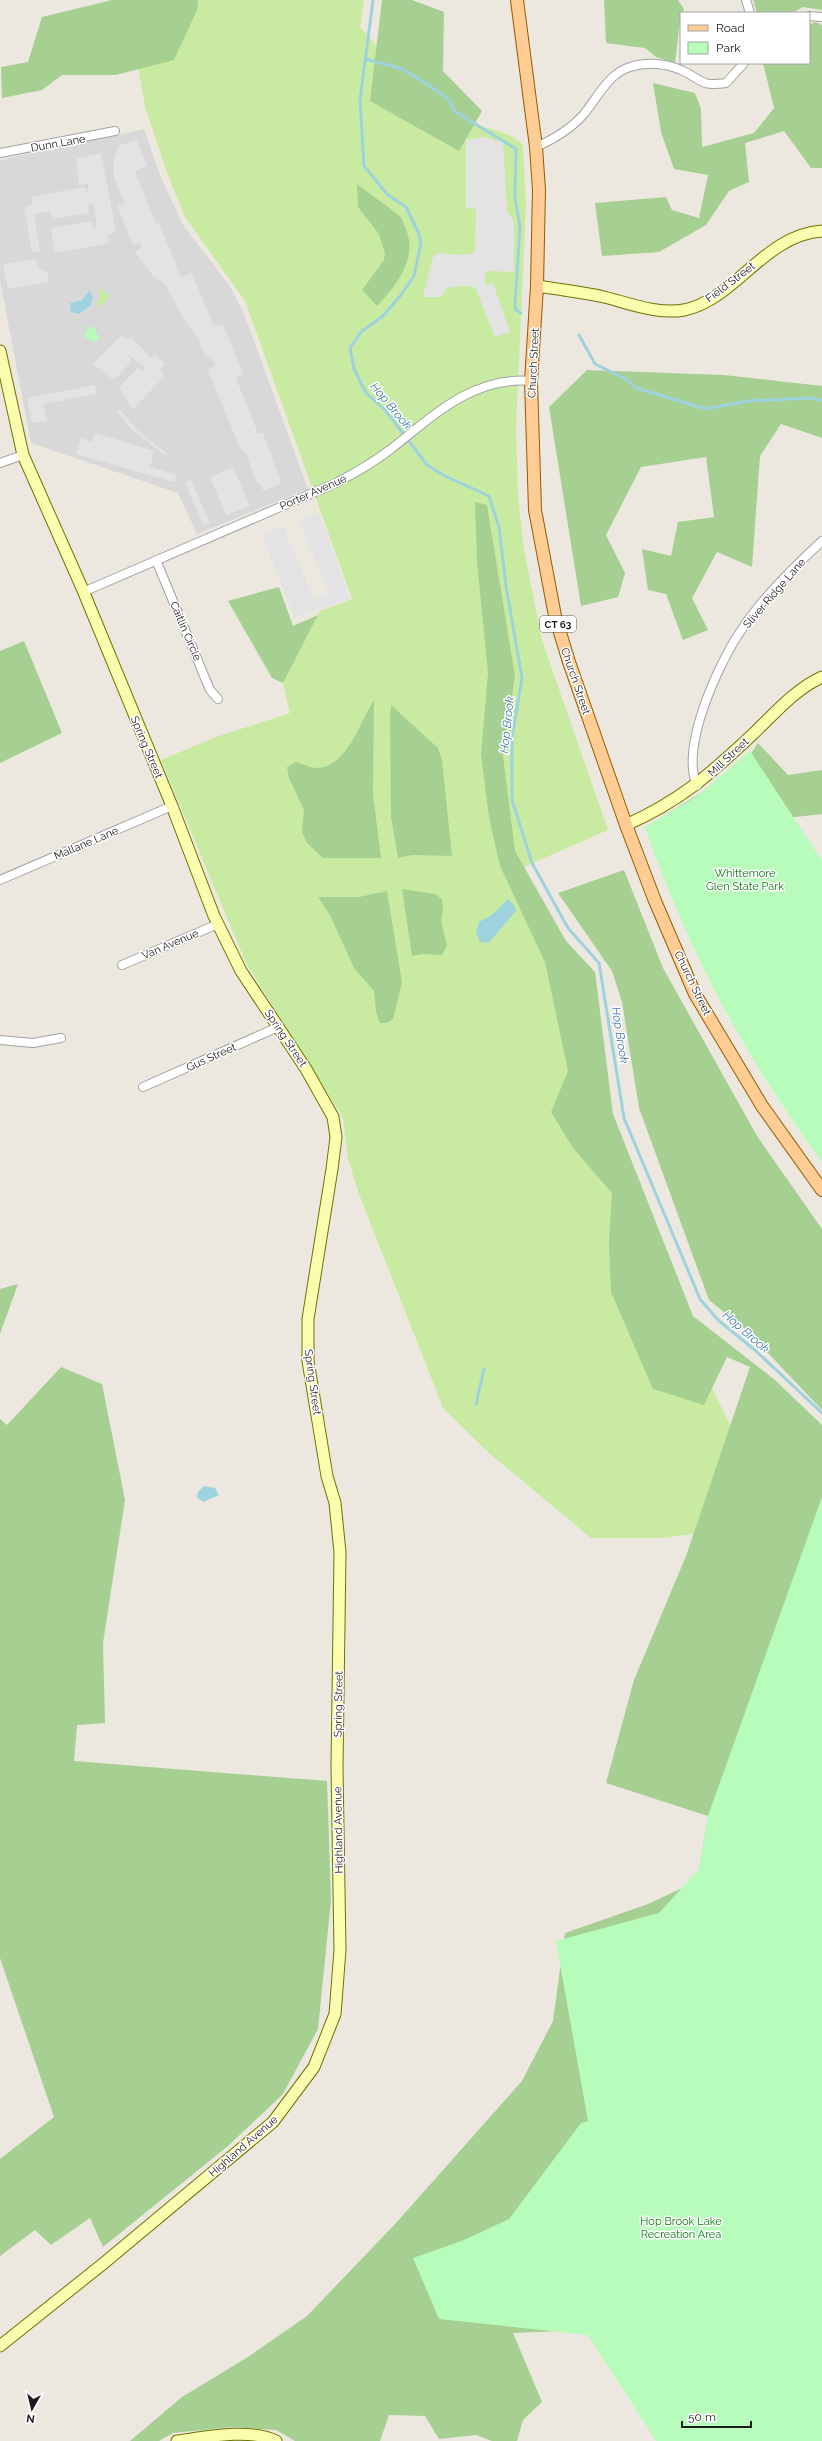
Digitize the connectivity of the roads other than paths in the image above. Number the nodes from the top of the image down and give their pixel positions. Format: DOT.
graph roads {
  1 [pos="517,0"];
  2 [pos="746,0"];
  3 [pos="750,12"];
  4 [pos="810,16"];
  5 [pos="822,18"];
  6 [pos="743,64"];
  7 [pos="115,131"];
  8 [pos="536,146"];
  9 [pos="0,153"];
  10 [pos="822,231"];
  11 [pos="536,286"];
  12 [pos="0,351"];
  13 [pos="531,381"];
  14 [pos="23,455"];
  15 [pos="0,463"];
  16 [pos="822,541"];
  17 [pos="156,560"];
  18 [pos="83,592"];
  19 [pos="822,678"];
  20 [pos="218,699"];
  21 [pos="697,786"];
  22 [pos="172,806"];
  23 [pos="626,825"];
  24 [pos="0,880"];
  25 [pos="218,924"];
  26 [pos="122,964"];
  27 [pos="278,1028"];
  28 [pos="61,1038"];
  29 [pos="0,1040"];
  30 [pos="143,1087"];
  31 [pos="822,1190"];
  32 [pos="337,1767"];
  33 [pos="0,2346"];
  34 [pos="177,2441"];
  35 [pos="276,2441"];
  1 -- 8 [label="main road, Church Street / CT 63"];
  2 -- 3 [label="street"];
  4 -- 5 [label="street"];
  6 -- 8 [label="street"];
  7 -- 9 [label="street, Dunn Lane"];
  8 -- 11 [label="main road, Church Street / CT 63"];
  10 -- 11 [label="main road, Field Street"];
  11 -- 13 [label="main road, Church Street / CT 63"];
  12 -- 14 [label="main road, Spring Street"];
  13 -- 17 [label="street, Porter Avenue"];
  13 -- 23 [label="main road, Church Street / CT 63"];
  14 -- 15 [label="street"];
  14 -- 18 [label="main road, Spring Street"];
  16 -- 21 [label="street, Sliver Ridge Lane"];
  17 -- 18 [label="street, Porter Avenue"];
  17 -- 20 [label="street, Caitlin Circle"];
  18 -- 22 [label="main road, Spring Street"];
  19 -- 21 [label="main road, Mill Street"];
  21 -- 23 [label="main road, Mill Street"];
  22 -- 24 [label="street, Mallane Lane"];
  22 -- 25 [label="main road, Spring Street"];
  23 -- 31 [label="main road, Church Street / CT 63"];
  25 -- 26 [label="street, Van Avenue"];
  25 -- 27 [label="main road, Spring Street"];
  27 -- 30 [label="street, Gus Street"];
  27 -- 32 [label="main road, Spring Street"];
  28 -- 29 [label="street"];
  32 -- 33 [label="main road, Highland Avenue"];
  34 -- 35 [label="main road"];
}
